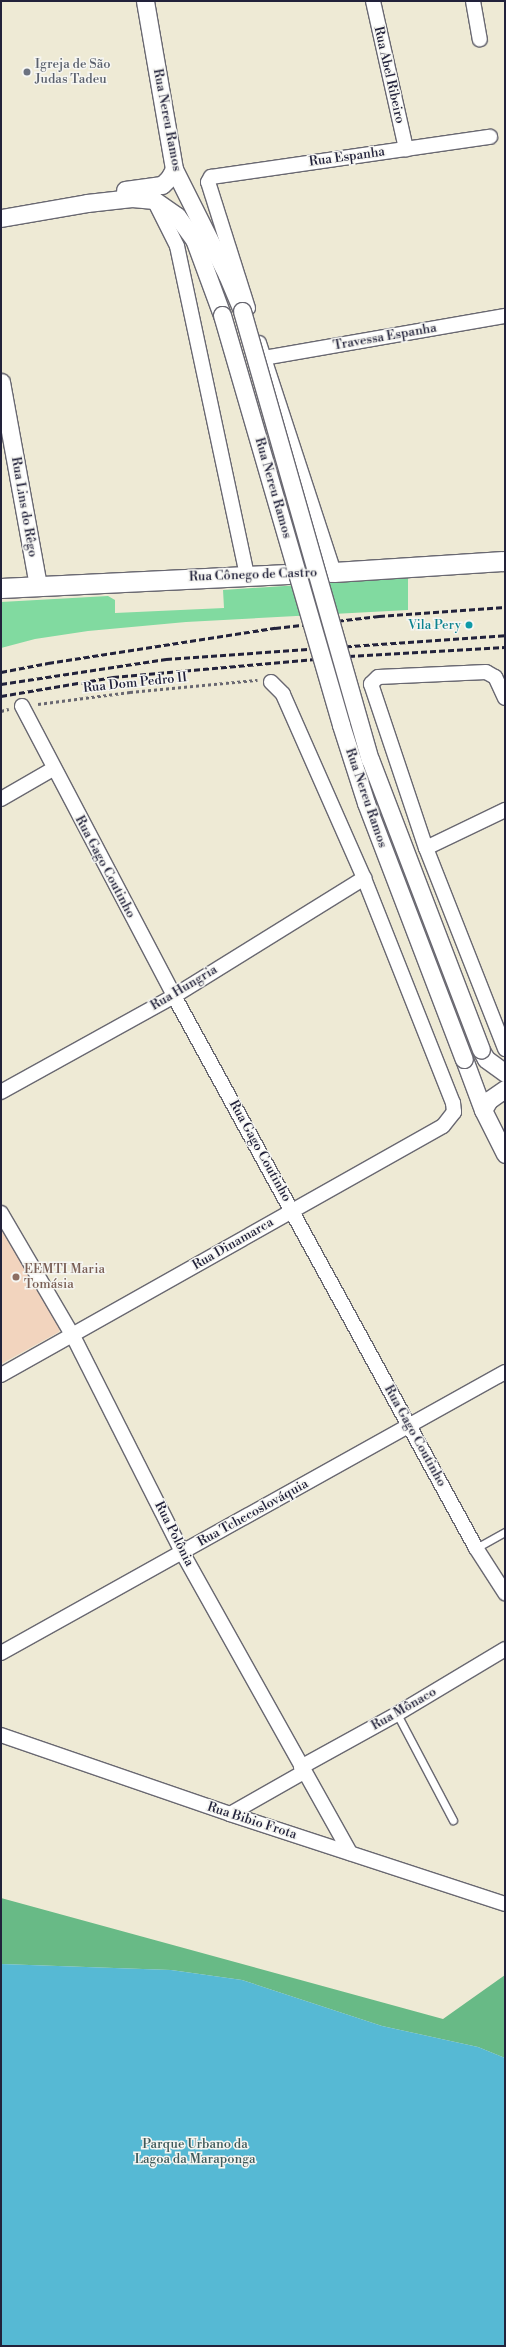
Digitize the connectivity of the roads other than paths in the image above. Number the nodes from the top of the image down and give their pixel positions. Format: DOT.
graph roads {
  1 [pos="145,1"];
  2 [pos="373,1"];
  3 [pos="473,1"];
  4 [pos="480,39"];
  5 [pos="490,137"];
  6 [pos="406,149"];
  7 [pos="174,169"];
  8 [pos="154,200"];
  9 [pos="87,204"];
  10 [pos="1,218"];
  11 [pos="505,316"];
  12 [pos="264,358"];
  13 [pos="1,382"];
  14 [pos="505,561"];
  15 [pos="334,572"];
  16 [pos="247,575"];
  17 [pos="38,586"];
  18 [pos="1,588"];
  19 [pos="271,682"];
  20 [pos="505,698"];
  21 [pos="22,706"];
  22 [pos="53,769"];
  23 [pos="1,799"];
  24 [pos="505,810"];
  25 [pos="426,848"];
  26 [pos="364,878"];
  27 [pos="174,996"];
  28 [pos="505,1049"];
  29 [pos="505,1073"];
  30 [pos="505,1089"];
  31 [pos="1,1092"];
  32 [pos="483,1110"];
  33 [pos="505,1154"];
  34 [pos="292,1210"];
  35 [pos="1,1213"];
  36 [pos="73,1336"];
  37 [pos="505,1372"];
  38 [pos="1,1375"];
  39 [pos="408,1426"];
  40 [pos="505,1532"];
  41 [pos="476,1548"];
  42 [pos="182,1552"];
  43 [pos="505,1593"];
  44 [pos="505,1649"];
  45 [pos="1,1653"];
  46 [pos="396,1714"];
  47 [pos="1,1735"];
  48 [pos="302,1769"];
  49 [pos="230,1814"];
  50 [pos="453,1820"];
  51 [pos="350,1853"];
  52 [pos="505,1904"];
  1 -- 7 [label="street, Rua Nereu Ramos"];
  2 -- 6 [label="street, Rua Abel Ribeiro"];
  3 -- 4 [label="street"];
  5 -- 6 [label="street, Rua Espanha"];
  6 -- 12 [label="street, Rua Espanha"];
  7 -- 9 [label="street"];
  7 -- 29 [label="street, Rua Nereu Ramos, bridge"];
  8 -- 9 [label="street"];
  8 -- 16 [label="street"];
  8 -- 32 [label="street, Rua Nereu Ramos, bridge"];
  9 -- 10 [label="street"];
  11 -- 12 [label="street, Travessa Espanha"];
  12 -- 15 [label="street"];
  13 -- 17 [label="street, Rua Lins do Rêgo"];
  14 -- 15 [label="main road, Rua Cônego de Castro"];
  15 -- 16 [label="main road, Rua Cônego de Castro"];
  16 -- 17 [label="main road, Rua Cônego de Castro"];
  17 -- 18 [label="main road, Rua Cônego de Castro"];
  19 -- 26 [label="street"];
  20 -- 25 [label="street"];
  21 -- 22 [label="street, Rua Gago Coutinho"];
  22 -- 23 [label="street"];
  22 -- 27 [label="street, Rua Gago Coutinho"];
  24 -- 25 [label="street"];
  25 -- 28 [label="street"];
  26 -- 27 [label="street, Rua Hungria"];
  26 -- 34 [label="street, Rua Dinamarca"];
  27 -- 31 [label="street, Rua Hungria"];
  27 -- 34 [label="street, Rua Gago Coutinho"];
  30 -- 32 [label="street"];
  32 -- 33 [label="street, Rua Nereu Ramos"];
  34 -- 36 [label="street, Rua Dinamarca"];
  34 -- 39 [label="street, Rua Gago Coutinho"];
  35 -- 36 [label="street, Rua Polônia"];
  36 -- 38 [label="street, Rua Dinamarca"];
  36 -- 42 [label="street, Rua Polônia"];
  37 -- 39 [label="street, Rua Tchecoslováquia"];
  39 -- 41 [label="street, Rua Gago Coutinho"];
  39 -- 42 [label="street, Rua Tchecoslováquia"];
  40 -- 41 [label="lane"];
  41 -- 43 [label="street, Rua Gago Coutinho"];
  42 -- 45 [label="street, Rua Tchecoslováquia"];
  42 -- 48 [label="street, Rua Polônia"];
  44 -- 46 [label="street, Rua Mônaco"];
  46 -- 48 [label="street, Rua Mônaco"];
  46 -- 50 [label="lane"];
  47 -- 49 [label="street, Rua Bibio Frota"];
  48 -- 49 [label="street, Rua Mônaco"];
  48 -- 51 [label="street, Rua Polônia"];
  49 -- 51 [label="street, Rua Bibio Frota"];
  51 -- 52 [label="street, Rua Bibio Frota"];
}
